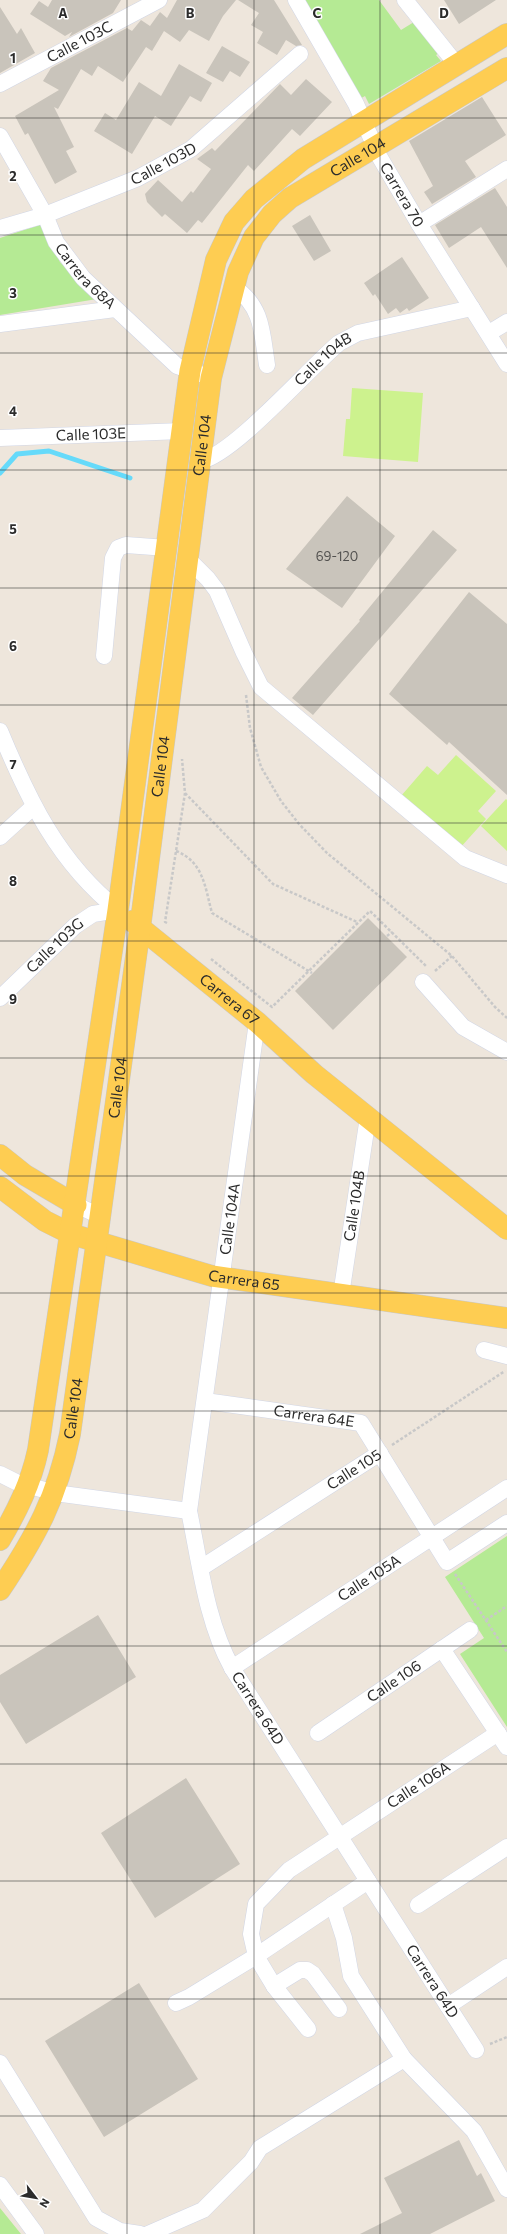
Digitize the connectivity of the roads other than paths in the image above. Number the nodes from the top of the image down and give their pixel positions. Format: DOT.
graph roads {
  1 [pos="159,0"];
  2 [pos="296,0"];
  3 [pos="405,0"];
  4 [pos="507,34"];
  5 [pos="300,54"];
  6 [pos="457,65"];
  7 [pos="507,68"];
  8 [pos="0,84"];
  9 [pos="364,122"];
  10 [pos="0,136"];
  11 [pos="376,147"];
  12 [pos="507,169"];
  13 [pos="45,215"];
  14 [pos="419,224"];
  15 [pos="0,228"];
  16 [pos="234,288"];
  17 [pos="472,308"];
  18 [pos="115,309"];
  19 [pos="507,322"];
  20 [pos="0,324"];
  21 [pos="489,334"];
  22 [pos="507,364"];
  23 [pos="267,365"];
  24 [pos="190,371"];
  25 [pos="211,378"];
  26 [pos="182,431"];
  27 [pos="0,438"];
  28 [pos="200,461"];
  29 [pos="167,548"];
  30 [pos="188,560"];
  31 [pos="104,656"];
  32 [pos="0,731"];
  33 [pos="33,807"];
  34 [pos="0,837"];
  35 [pos="507,875"];
  36 [pos="118,910"];
  37 [pos="140,928"];
  38 [pos="423,982"];
  39 [pos="0,998"];
  40 [pos="257,1022"];
  41 [pos="507,1052"];
  42 [pos="368,1117"];
  43 [pos="0,1155"];
  44 [pos="0,1187"];
  45 [pos="76,1205"];
  46 [pos="100,1216"];
  47 [pos="507,1229"];
  48 [pos="71,1234"];
  49 [pos="96,1243"];
  50 [pos="222,1278"];
  51 [pos="341,1295"];
  52 [pos="507,1318"];
  53 [pos="484,1350"];
  54 [pos="507,1356"];
  55 [pos="205,1401"];
  56 [pos="380,1453"];
  57 [pos="0,1474"];
  58 [pos="28,1486"];
  59 [pos="507,1488"];
  60 [pos="55,1493"];
  61 [pos="189,1511"];
  62 [pos="507,1523"];
  63 [pos="432,1537"];
  64 [pos="0,1540"];
  65 [pos="201,1568"];
  66 [pos="0,1590"];
  67 [pos="470,1630"];
  68 [pos="442,1649"];
  69 [pos="232,1668"];
  70 [pos="318,1733"];
  71 [pos="498,1733"];
  72 [pos="507,1747"];
  73 [pos="340,1836"];
  74 [pos="507,1846"];
  75 [pos="368,1881"];
  76 [pos="333,1904"];
  77 [pos="418,1905"];
  78 [pos="256,1956"];
  79 [pos="507,1967"];
  80 [pos="274,1986"];
  81 [pos="176,2003"];
  82 [pos="448,2006"];
  83 [pos="339,2009"];
  84 [pos="308,2029"];
  85 [pos="476,2050"];
  86 [pos="404,2059"];
  87 [pos="0,2063"];
  88 [pos="0,2185"];
  89 [pos="507,2189"];
  90 [pos="36,2234"];
  91 [pos="140,2234"];
  92 [pos="148,2234"];
  1 -- 8 [label="street, Calle 103C"];
  2 -- 9 [label="street, Carrera 70"];
  3 -- 6 [label="street"];
  4 -- 6 [label="main road, Calle 104"];
  5 -- 13 [label="street, Calle 103D"];
  6 -- 9 [label="main road, Calle 104"];
  7 -- 11 [label="main road, Calle 104"];
  9 -- 11 [label="street, Carrera 70"];
  9 -- 24 [label="main road, Calle 104"];
  10 -- 13 [label="street, Carrera 68A"];
  11 -- 14 [label="street, Carrera 70"];
  11 -- 16 [label="main road, Calle 104"];
  12 -- 14 [label="street"];
  13 -- 15 [label="street, Calle 103D"];
  13 -- 18 [label="street, Carrera 68A"];
  14 -- 17 [label="street, Carrera 70"];
  16 -- 23 [label="street"];
  16 -- 25 [label="main road, Calle 104"];
  17 -- 21 [label="street, Carrera 70"];
  17 -- 28 [label="street, Calle 104B"];
  18 -- 20 [label="street"];
  18 -- 24 [label="street, Carrera 68A"];
  19 -- 21 [label="street"];
  21 -- 22 [label="street, Carrera 70"];
  24 -- 25 [label="street, Carrera 68A"];
  24 -- 26 [label="main road, Calle 104"];
  25 -- 28 [label="main road, Calle 104"];
  26 -- 27 [label="street, Calle 103E"];
  26 -- 29 [label="main road, Calle 104"];
  28 -- 30 [label="main road, Calle 104"];
  29 -- 31 [label="street"];
  29 -- 36 [label="main road, Calle 104"];
  30 -- 35 [label="street"];
  30 -- 37 [label="main road, Calle 104"];
  32 -- 33 [label="street, Carrera 67"];
  33 -- 34 [label="street"];
  33 -- 36 [label="street, Carrera 67"];
  36 -- 37 [label="main road, Carrera 67"];
  36 -- 39 [label="street, Calle 103G"];
  36 -- 45 [label="main road, Calle 104"];
  37 -- 40 [label="main road, Carrera 67"];
  37 -- 46 [label="main road, Calle 104"];
  38 -- 41 [label="street"];
  40 -- 42 [label="main road, Carrera 67"];
  40 -- 50 [label="street, Calle 104A"];
  42 -- 47 [label="main road, Carrera 67"];
  42 -- 51 [label="street, Calle 104B"];
  43 -- 45 [label="main road"];
  44 -- 48 [label="main road, Carrera 65"];
  45 -- 46 [label="street"];
  45 -- 48 [label="main road, Calle 104"];
  46 -- 49 [label="main road, Calle 104"];
  48 -- 49 [label="main road, Carrera 65"];
  48 -- 58 [label="main road, Calle 104"];
  49 -- 50 [label="main road, Carrera 65"];
  49 -- 60 [label="main road, Calle 104"];
  50 -- 51 [label="main road, Carrera 65"];
  50 -- 55 [label="street, Calle 104A"];
  51 -- 52 [label="main road, Carrera 65"];
  53 -- 54 [label="street"];
  55 -- 56 [label="street, Carrera 64E"];
  55 -- 61 [label="street, Calle 104A"];
  56 -- 63 [label="street, Carrera 64E"];
  56 -- 65 [label="street, Calle 105"];
  57 -- 58 [label="street"];
  58 -- 60 [label="street"];
  58 -- 64 [label="main road, Calle 104"];
  59 -- 63 [label="street, Calle 105A"];
  60 -- 61 [label="street"];
  60 -- 66 [label="main road, Calle 104"];
  61 -- 65 [label="street, Carrera 64D"];
  62 -- 63 [label="street, Carrera 64E"];
  63 -- 69 [label="street, Calle 105A"];
  65 -- 69 [label="street, Carrera 64D"];
  67 -- 68 [label="street, Calle 106"];
  68 -- 70 [label="street, Calle 106"];
  68 -- 71 [label="street"];
  69 -- 73 [label="street, Carrera 64D"];
  71 -- 72 [label="street"];
  71 -- 73 [label="street, Calle 106A"];
  73 -- 75 [label="street, Carrera 64D"];
  73 -- 78 [label="street, Calle 106A"];
  74 -- 77 [label="street"];
  75 -- 76 [label="street"];
  75 -- 82 [label="street, Carrera 64D"];
  76 -- 78 [label="street"];
  76 -- 86 [label="street"];
  78 -- 80 [label="street, Calle 106A"];
  78 -- 81 [label="street"];
  79 -- 82 [label="street"];
  80 -- 83 [label="street"];
  80 -- 84 [label="street, Calle 106A"];
  82 -- 85 [label="street, Carrera 64D"];
  86 -- 89 [label="street"];
  86 -- 92 [label="street"];
  87 -- 91 [label="street"];
  88 -- 90 [label="street"];
}
